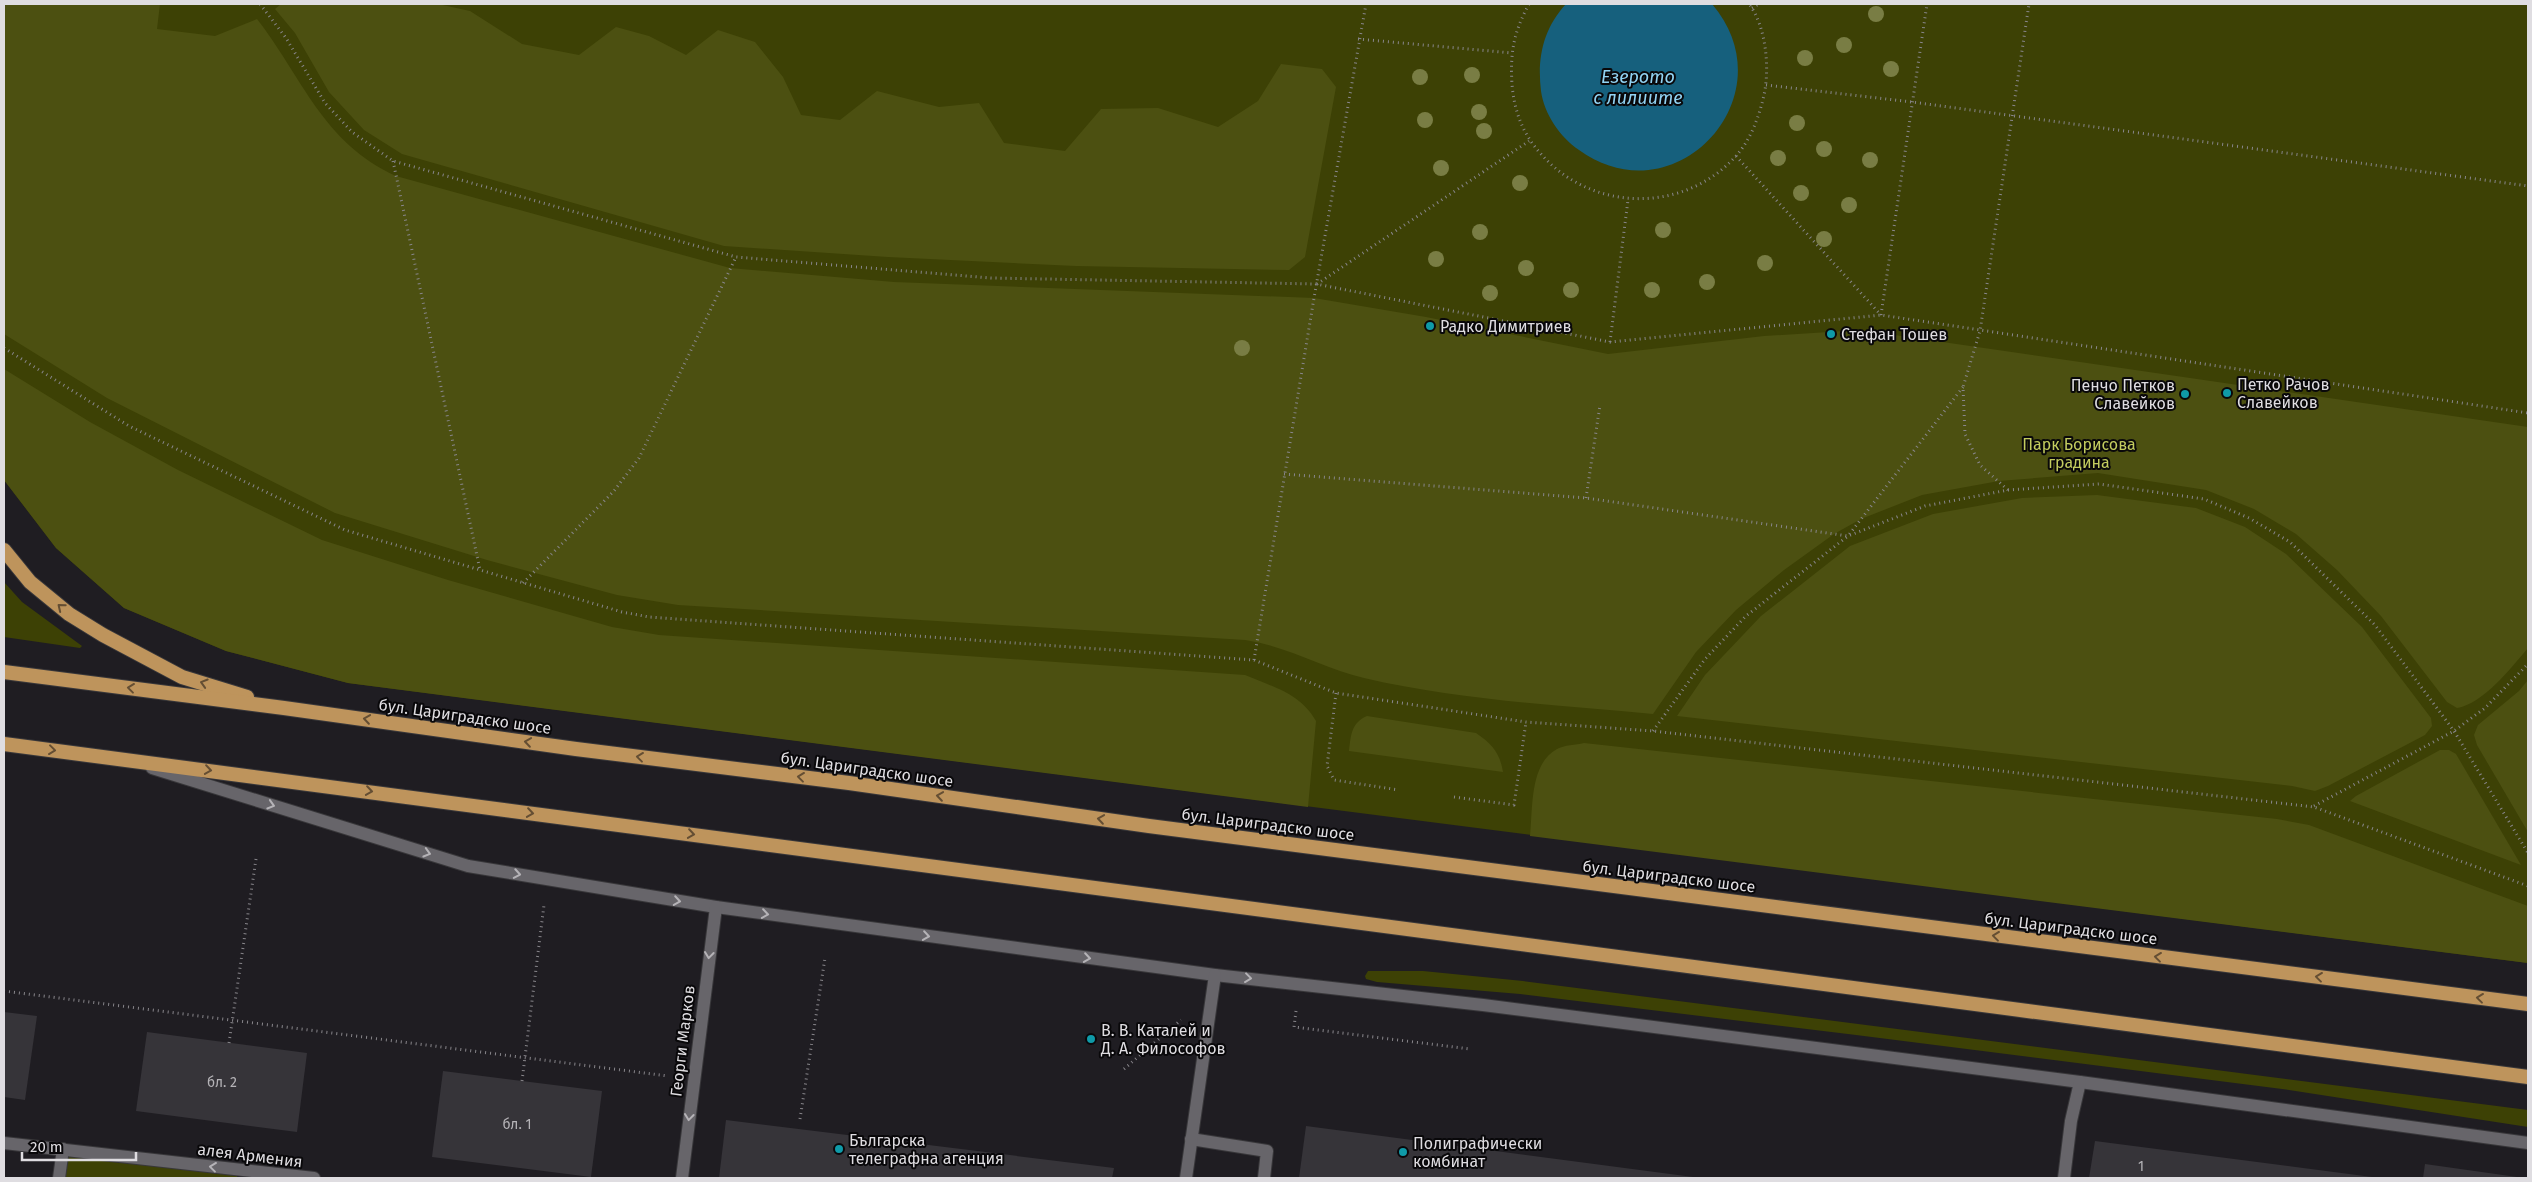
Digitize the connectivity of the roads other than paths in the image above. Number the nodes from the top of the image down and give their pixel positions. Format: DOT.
graph roads {
  1 [pos="4,550"];
  2 [pos="4,672"];
  3 [pos="284,708"];
  4 [pos="4,744"];
  5 [pos="125,759"];
  6 [pos="716,907"];
  7 [pos="1215,975"];
  8 [pos="2528,1004"];
  9 [pos="2528,1076"];
  10 [pos="2080,1082"];
  11 [pos="1191,1139"];
  12 [pos="4,1143"];
  13 [pos="2528,1143"];
  14 [pos="63,1149"];
  15 [pos="59,1178"];
  16 [pos="314,1178"];
  17 [pos="682,1178"];
  18 [pos="1186,1178"];
  19 [pos="1264,1178"];
  20 [pos="2064,1178"];
  3 -- 1 [label="highway, one-way"];
  3 -- 2 [label="highway, бул. Цариградско шосе, one-way"];
  8 -- 3 [label="highway, бул. Цариградско шосе, one-way"];
  4 -- 5 [label="highway, one-way"];
  5 -- 6 [label="street, one-way"];
  5 -- 9 [label="highway, one-way"];
  6 -- 7 [label="street, one-way"];
  6 -- 17 [label="street, Георги Марков, one-way"];
  7 -- 10 [label="street, one-way"];
  7 -- 11 [label="street"];
  10 -- 13 [label="street"];
  10 -- 20 [label="street"];
  11 -- 18 [label="street"];
  11 -- 19 [label="street"];
  12 -- 14 [label="street, алея Армения"];
  14 -- 15 [label="street"];
  16 -- 14 [label="street, алея Армения, one-way"];
}
